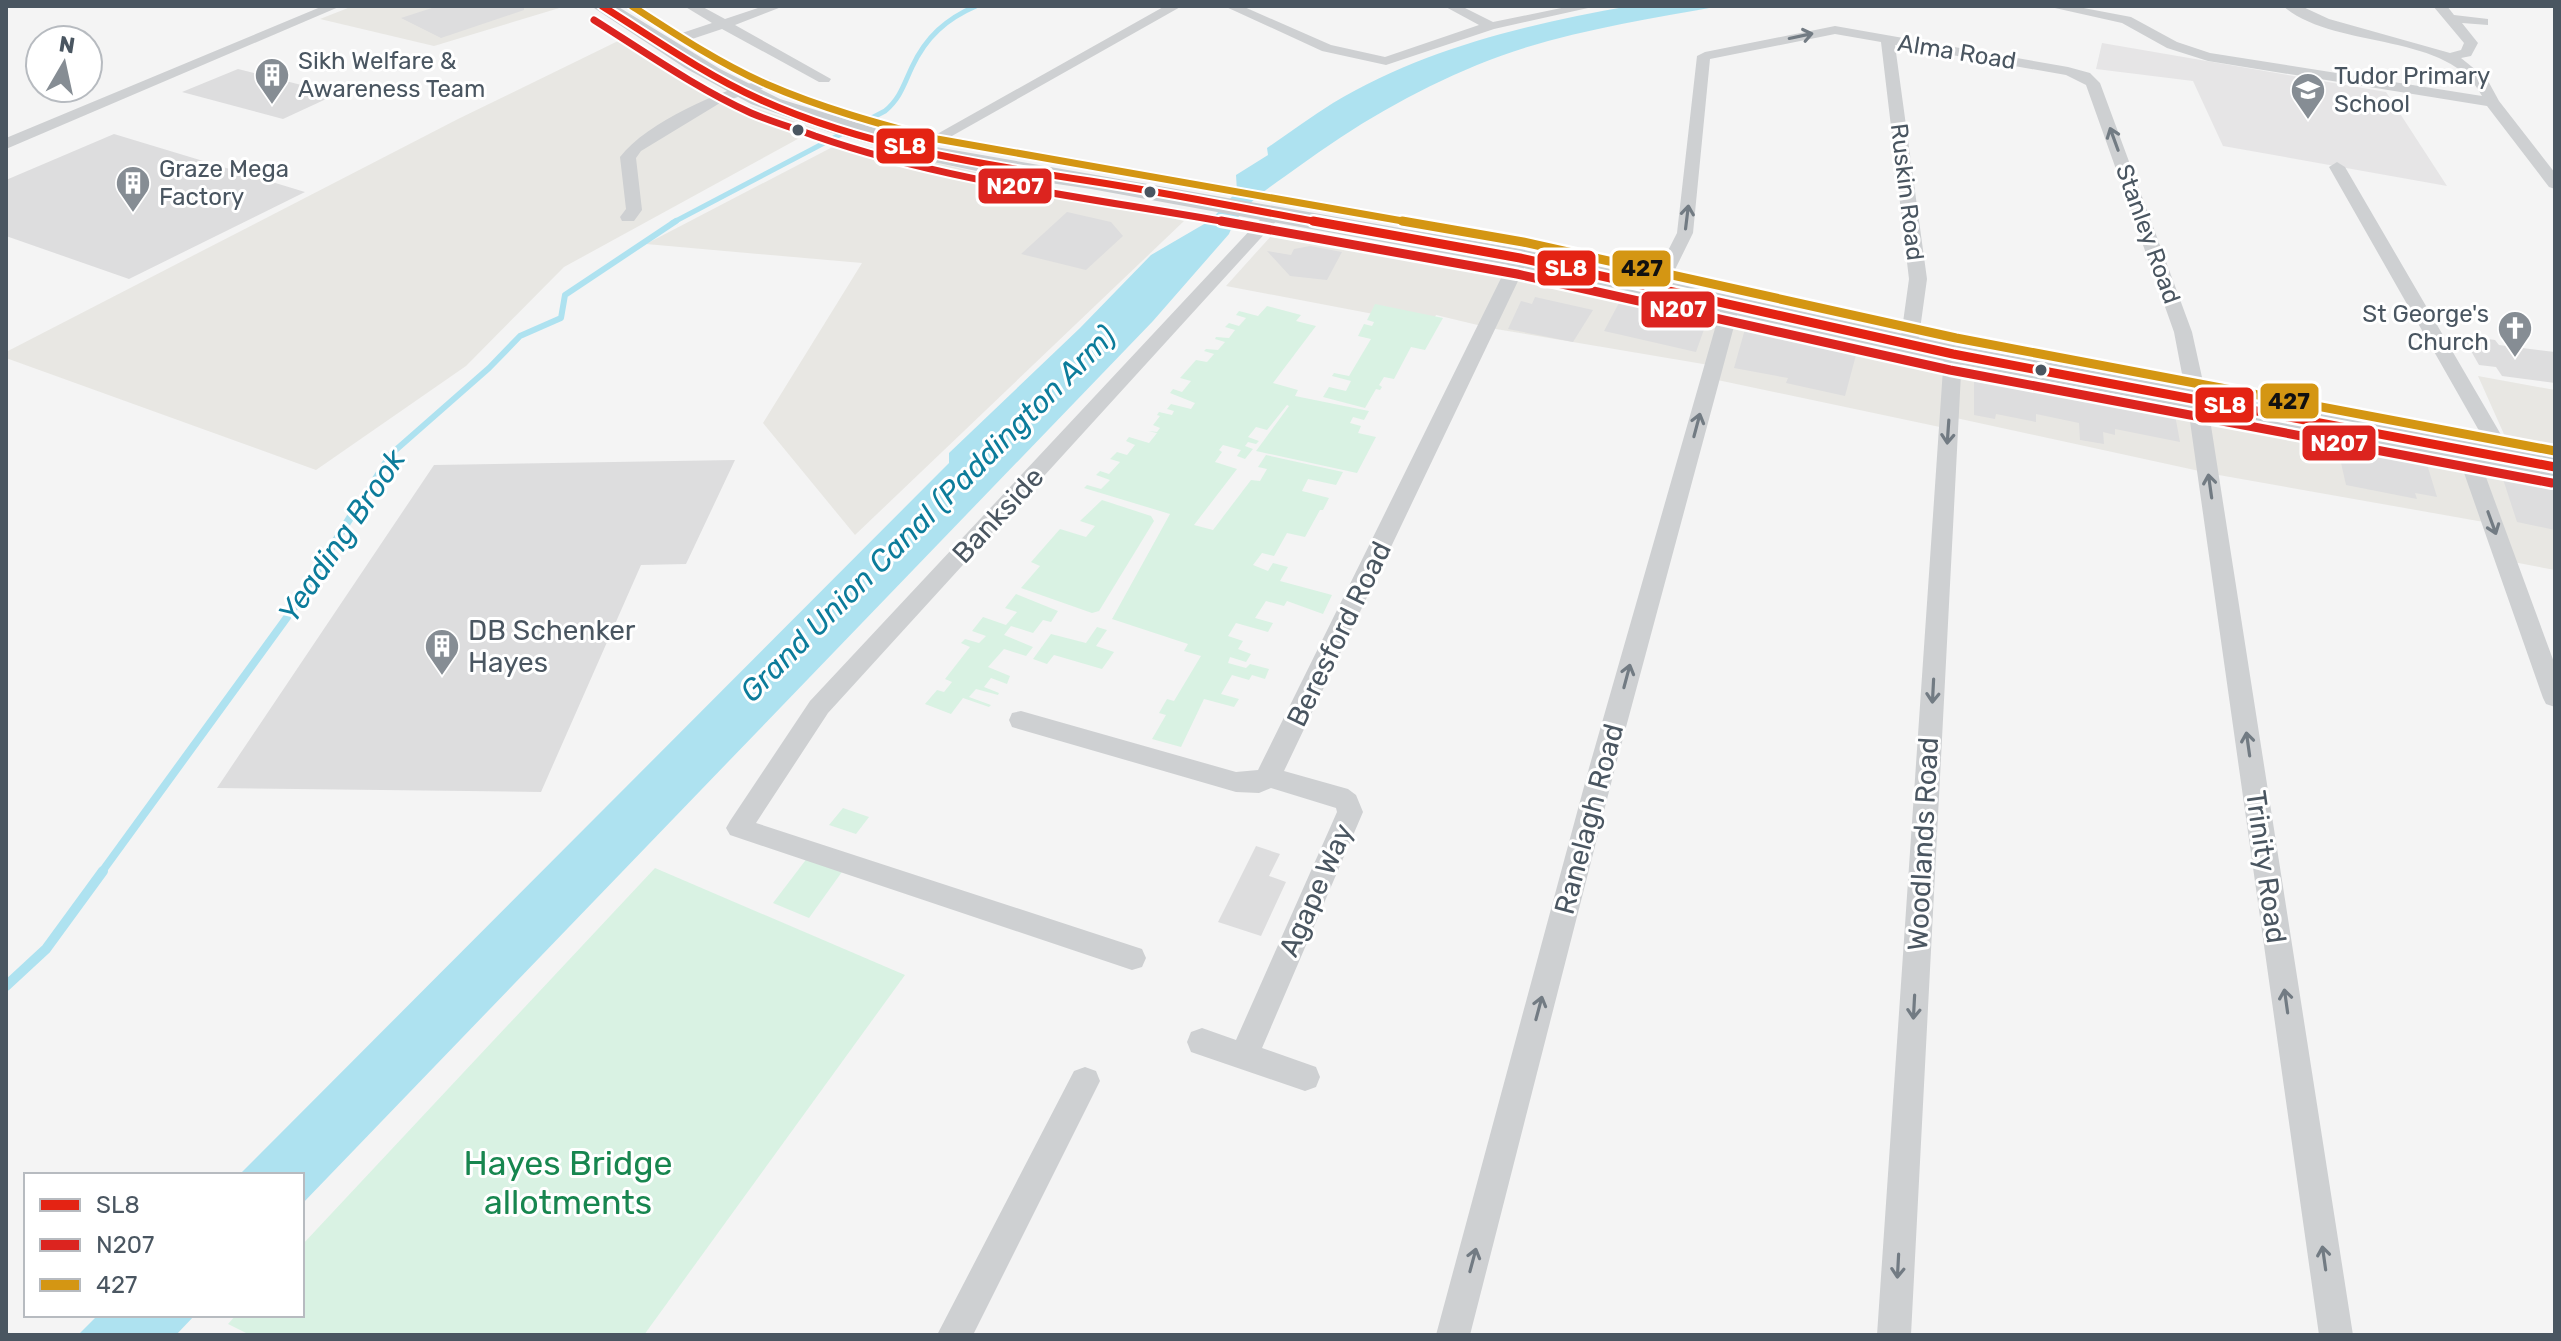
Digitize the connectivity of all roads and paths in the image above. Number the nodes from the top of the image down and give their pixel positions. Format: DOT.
graph roads {
  1 [pos="334,6"];
  2 [pos="602,6"];
  3 [pos="635,6"];
  4 [pos="691,6"];
  5 [pos="777,6"];
  6 [pos="1175,6"];
  7 [pos="1231,6"];
  8 [pos="1451,6"];
  9 [pos="1590,6"];
  10 [pos="2053,6"];
  11 [pos="2290,6"];
  12 [pos="2440,6"];
  13 [pos="2450,18"];
  14 [pos="2483,22"];
  15 [pos="722,24"];
  16 [pos="1491,26"];
  17 [pos="684,37"];
  18 [pos="1888,41"];
  19 [pos="2450,57"];
  20 [pos="2085,76"];
  21 [pos="824,79"];
  22 [pos="752,89"];
  23 [pos="2492,102"];
  24 [pos="884,131"];
  25 [pos="938,138"];
  26 [pos="6,144"];
  27 [pos="975,156"];
  28 [pos="2337,167"];
  29 [pos="2555,184"];
  30 [pos="1268,214"];
  31 [pos="628,217"];
  32 [pos="1520,258"];
  33 [pos="1658,288"];
  34 [pos="1731,304"];
  35 [pos="1909,344"];
  36 [pos="1953,354"];
  37 [pos="2197,400"];
  38 [pos="2466,450"];
  39 [pos="2504,457"];
  40 [pos="2555,467"];
  41 [pos="2555,698"];
  42 [pos="1021,720"];
  43 [pos="1268,777"];
  44 [pos="1132,958"];
  45 [pos="1202,1042"];
  46 [pos="1244,1056"];
  47 [pos="1305,1077"];
  48 [pos="1085,1081"];
  49 [pos="954,1335"];
  50 [pos="1453,1335"];
  51 [pos="1894,1335"];
  52 [pos="2336,1335"];
  1 -- 26 [label="street"];
  2 -- 22 [label="main road"];
  3 -- 17 [label="main road"];
  4 -- 15 [label="street"];
  5 -- 15 [label="street"];
  6 -- 25 [label="street"];
  7 -- 16 [label="street"];
  8 -- 16 [label="street"];
  9 -- 16 [label="street"];
  10 -- 23 [label="street"];
  11 -- 19 [label="street"];
  12 -- 13 [label="street"];
  13 -- 14 [label="street"];
  13 -- 19 [label="street"];
  15 -- 17 [label="street"];
  15 -- 21 [label="street"];
  17 -- 22 [label="main road"];
  18 -- 20 [label="street, Alma Road"];
  33 -- 18 [label="street, Alma Road, one-way"];
  18 -- 35 [label="street, Ruskin Road"];
  19 -- 23 [label="street"];
  37 -- 20 [label="street, Stanley Road, one-way"];
  22 -- 24 [label="main road"];
  22 -- 31 [label="street"];
  23 -- 29 [label="street"];
  24 -- 25 [label="main road"];
  24 -- 27 [label="main road"];
  25 -- 27 [label="main road"];
  27 -- 30 [label="main road"];
  28 -- 39 [label="street"];
  30 -- 32 [label="main road"];
  30 -- 44 [label="street, Bankside"];
  32 -- 33 [label="main road"];
  32 -- 43 [label="street, Beresford Road"];
  33 -- 34 [label="main road"];
  34 -- 35 [label="main road"];
  50 -- 34 [label="street, Ranelagh Road, one-way"];
  35 -- 36 [label="main road"];
  36 -- 37 [label="main road"];
  36 -- 51 [label="street, Woodlands Road, one-way"];
  37 -- 38 [label="main road"];
  52 -- 37 [label="street, Trinity Road, one-way"];
  38 -- 39 [label="main road"];
  38 -- 41 [label="street, one-way"];
  39 -- 40 [label="main road"];
  42 -- 43 [label="street"];
  43 -- 46 [label="street, Agape Way"];
  45 -- 46 [label="street"];
  46 -- 47 [label="street"];
  48 -- 49 [label="street"];
}
